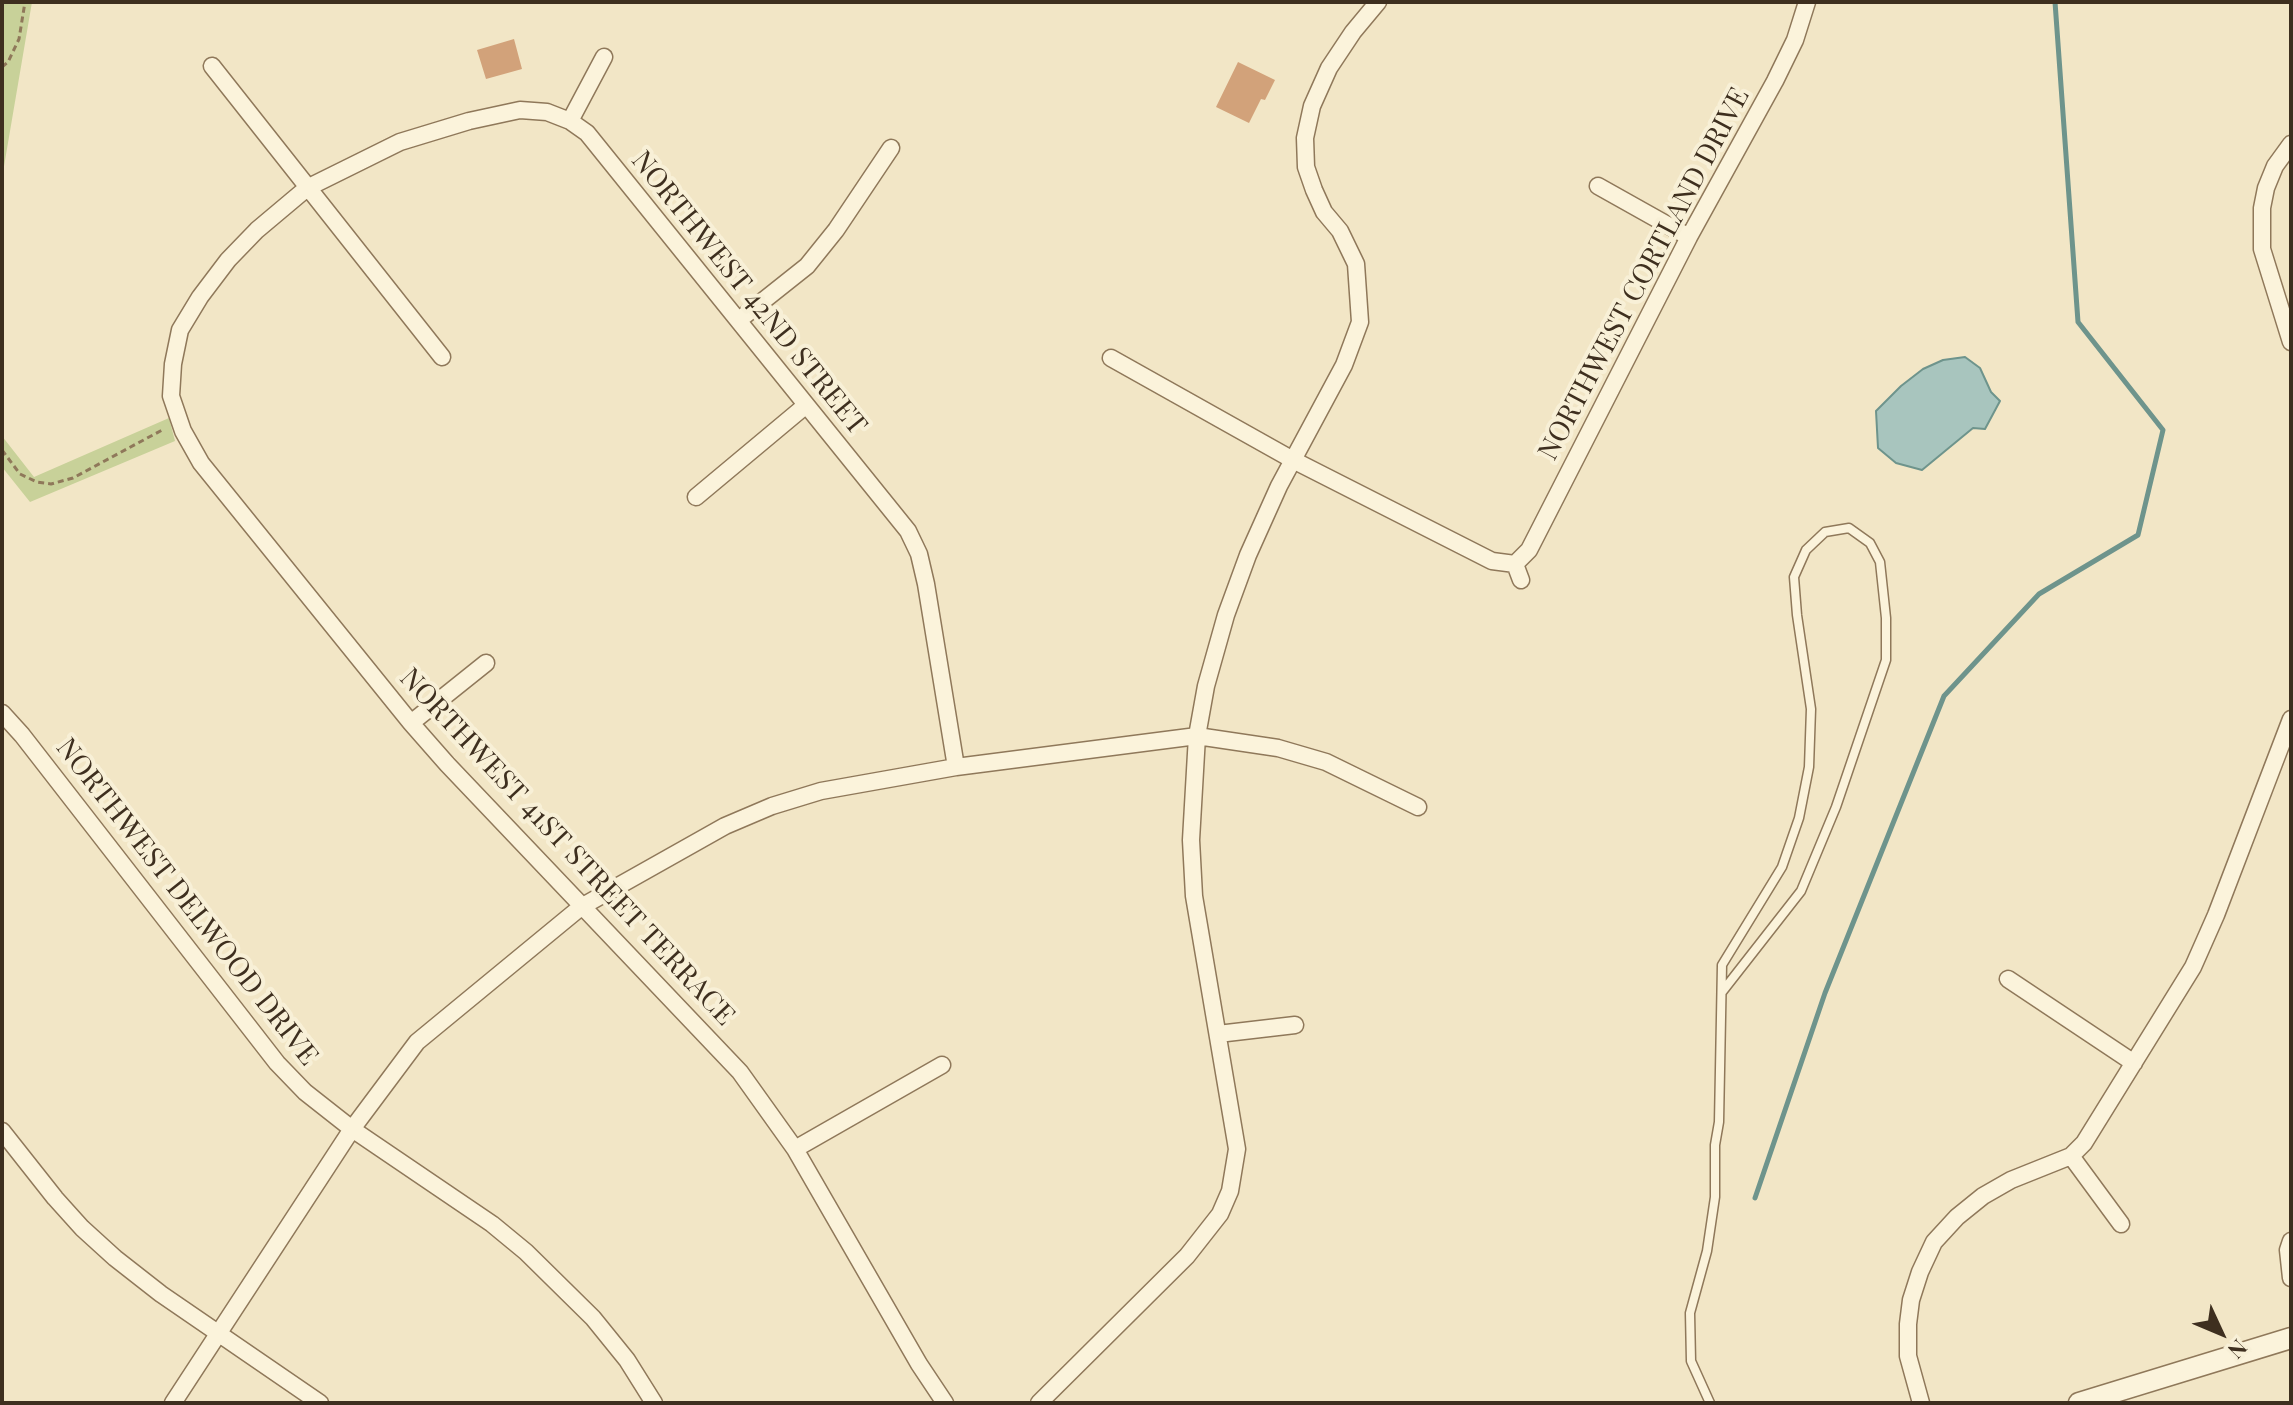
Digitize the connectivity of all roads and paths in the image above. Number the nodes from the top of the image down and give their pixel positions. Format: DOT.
graph roads {
  1 [pos="25,2"];
  2 [pos="1378,2"];
  3 [pos="1807,2"];
  4 [pos="604,57"];
  5 [pos="212,66"];
  6 [pos="2,67"];
  7 [pos="570,121"];
  8 [pos="2291,144"];
  9 [pos="891,148"];
  10 [pos="1598,186"];
  11 [pos="307,188"];
  12 [pos="1689,237"];
  13 [pos="739,320"];
  14 [pos="2291,342"];
  15 [pos="442,357"];
  16 [pos="1111,358"];
  17 [pos="805,406"];
  18 [pos="171,425"];
  19 [pos="2,450"];
  20 [pos="1293,460"];
  21 [pos="696,497"];
  22 [pos="486,663"];
  23 [pos="2,713"];
  24 [pos="2291,719"];
  25 [pos="411,723"];
  26 [pos="1197,736"];
  27 [pos="956,767"];
  28 [pos="1418,807"];
  29 [pos="581,907"];
  30 [pos="2008,979"];
  31 [pos="1722,992"];
  32 [pos="1295,1025"];
  33 [pos="1218,1034"];
  34 [pos="2134,1063"];
  35 [pos="942,1065"];
  36 [pos="352,1129"];
  37 [pos="2,1131"];
  38 [pos="795,1149"];
  39 [pos="2071,1156"];
  40 [pos="2121,1224"];
  41 [pos="2291,1241"];
  42 [pos="2291,1278"];
  43 [pos="219,1334"];
  44 [pos="2291,1338"];
  45 [pos="173,1403"];
  46 [pos="320,1403"];
  47 [pos="654,1403"];
  48 [pos="945,1403"];
  49 [pos="1039,1403"];
  50 [pos="1710,1403"];
  51 [pos="1921,1403"];
  52 [pos="2079,1403"];
  1 -- 6 [label="path"];
  2 -- 20 [label="street"];
  3 -- 12 [label="street, NORTHWEST CORTLAND DRIVE"];
  4 -- 7 [label="street"];
  5 -- 11 [label="street"];
  7 -- 11 [label="street, NORTHWEST 42ND STREET"];
  7 -- 13 [label="street, NORTHWEST 42ND STREET"];
  8 -- 14 [label="street"];
  9 -- 13 [label="street"];
  10 -- 12 [label="street"];
  11 -- 15 [label="street"];
  11 -- 25 [label="street, NORTHWEST 41ST STREET TERRACE"];
  12 -- 20 [label="street, NORTHWEST CORTLAND DRIVE"];
  13 -- 17 [label="street, NORTHWEST 42ND STREET"];
  16 -- 20 [label="street, NORTHWEST CORTLAND DRIVE"];
  17 -- 21 [label="street"];
  17 -- 27 [label="street, NORTHWEST 42ND STREET"];
  18 -- 19 [label="path"];
  20 -- 26 [label="street"];
  22 -- 25 [label="street"];
  23 -- 36 [label="street, NORTHWEST DELWOOD DRIVE"];
  24 -- 34 [label="street"];
  25 -- 29 [label="street, NORTHWEST 41ST STREET TERRACE"];
  26 -- 27 [label="street"];
  26 -- 28 [label="street"];
  26 -- 33 [label="street"];
  27 -- 29 [label="street"];
  29 -- 36 [label="street"];
  29 -- 38 [label="street, NORTHWEST 41ST STREET TERRACE"];
  30 -- 34 [label="street"];
  31 -- 31 [label="lane"];
  31 -- 50 [label="lane"];
  32 -- 33 [label="street"];
  33 -- 49 [label="street"];
  34 -- 39 [label="street"];
  35 -- 38 [label="street"];
  36 -- 43 [label="street"];
  36 -- 47 [label="street, NORTHWEST DELWOOD DRIVE"];
  37 -- 43 [label="street"];
  38 -- 48 [label="street, NORTHWEST 41ST STREET TERRACE"];
  39 -- 40 [label="street"];
  39 -- 51 [label="street"];
  41 -- 42 [label="street"];
  43 -- 45 [label="street"];
  43 -- 46 [label="street"];
  44 -- 52 [label="street"];
}
